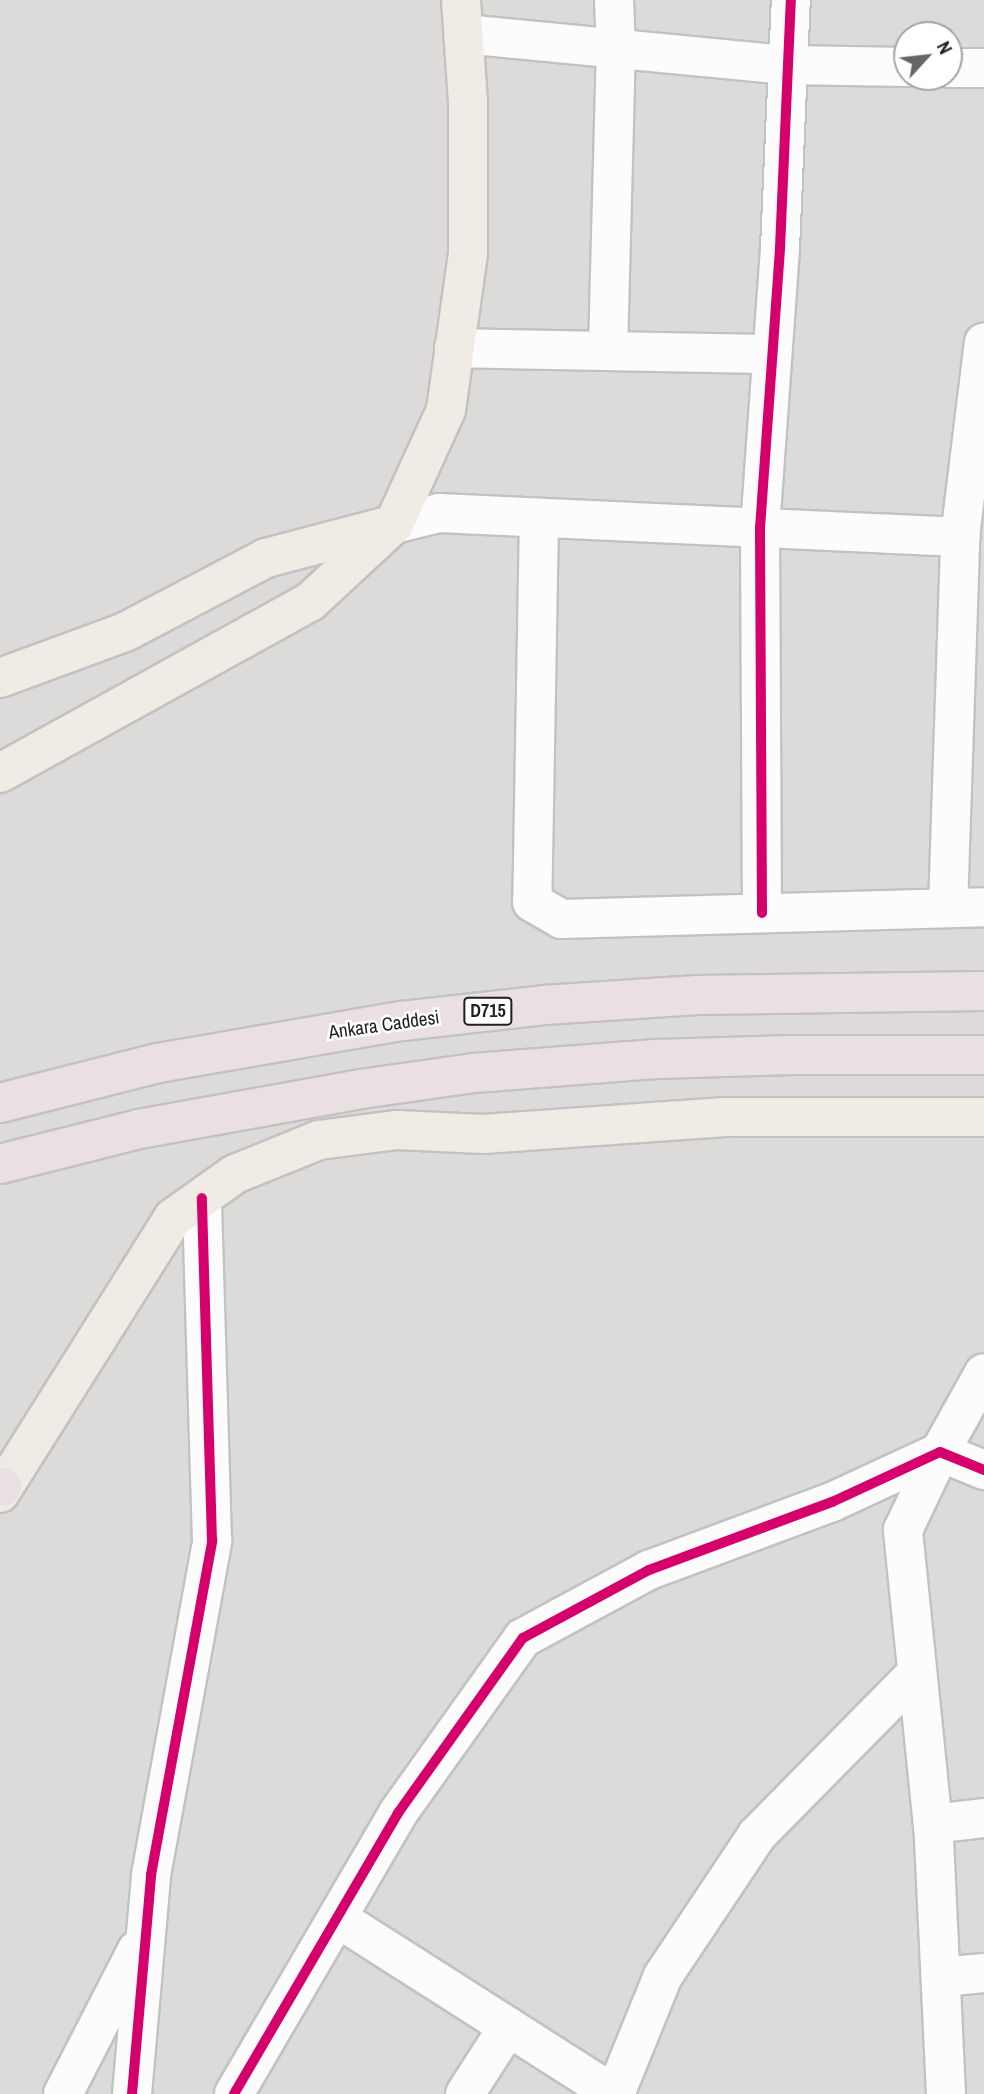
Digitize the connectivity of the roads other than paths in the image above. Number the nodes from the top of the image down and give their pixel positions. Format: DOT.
graph roads {
  1 [pos="614,0"];
  2 [pos="791,0"];
  3 [pos="463,17"];
  4 [pos="616,48"];
  5 [pos="788,65"];
  6 [pos="893,67"];
  7 [pos="963,68"];
  8 [pos="984,68"];
  9 [pos="984,342"];
  10 [pos="454,348"];
  11 [pos="608,352"];
  12 [pos="772,354"];
  13 [pos="979,419"];
  14 [pos="539,518"];
  15 [pos="394,524"];
  16 [pos="760,528"];
  17 [pos="960,537"];
  18 [pos="0,678"];
  19 [pos="0,773"];
  20 [pos="966,908"];
  21 [pos="762,913"];
  22 [pos="984,991"];
  23 [pos="984,1055"];
  24 [pos="0,1103"];
  25 [pos="984,1117"];
  26 [pos="0,1164"];
  27 [pos="202,1198"];
  28 [pos="984,1373"];
  29 [pos="940,1452"];
  30 [pos="984,1470"];
  31 [pos="0,1486"];
  32 [pos="917,1673"];
  33 [pos="984,1818"];
  34 [pos="933,1824"];
  35 [pos="339,1919"];
  36 [pos="146,1933"];
  37 [pos="984,1973"];
  38 [pos="941,1977"];
  39 [pos="508,2027"];
  40 [pos="63,2094"];
  41 [pos="132,2094"];
  42 [pos="234,2094"];
  43 [pos="465,2094"];
  44 [pos="615,2094"];
  45 [pos="946,2094"];
  1 -- 4 [label="street"];
  2 -- 5 [label="street"];
  3 -- 4 [label="street"];
  3 -- 10 [label="main road"];
  4 -- 5 [label="street"];
  4 -- 11 [label="street"];
  5 -- 6 [label="street"];
  5 -- 12 [label="street"];
  7 -- 8 [label="street"];
  9 -- 13 [label="street"];
  10 -- 11 [label="street"];
  10 -- 15 [label="main road"];
  11 -- 12 [label="street"];
  12 -- 16 [label="street"];
  13 -- 17 [label="street"];
  14 -- 15 [label="street"];
  14 -- 16 [label="street"];
  14 -- 21 [label="street"];
  15 -- 18 [label="main road"];
  15 -- 19 [label="main road"];
  16 -- 17 [label="street"];
  16 -- 21 [label="street"];
  17 -- 20 [label="street"];
  20 -- 21 [label="street"];
  22 -- 24 [label="highway, Ankara Caddesi / D715"];
  23 -- 26 [label="highway"];
  25 -- 27 [label="main road"];
  27 -- 31 [label="main road"];
  27 -- 36 [label="street"];
  28 -- 29 [label="street"];
  29 -- 30 [label="street"];
  29 -- 32 [label="street"];
  29 -- 35 [label="street"];
  32 -- 34 [label="street"];
  32 -- 44 [label="street"];
  33 -- 34 [label="street"];
  34 -- 38 [label="street"];
  35 -- 39 [label="street"];
  35 -- 42 [label="street"];
  36 -- 40 [label="street"];
  36 -- 41 [label="street"];
  37 -- 38 [label="street"];
  38 -- 45 [label="street"];
  39 -- 43 [label="street"];
  39 -- 44 [label="street"];
}
